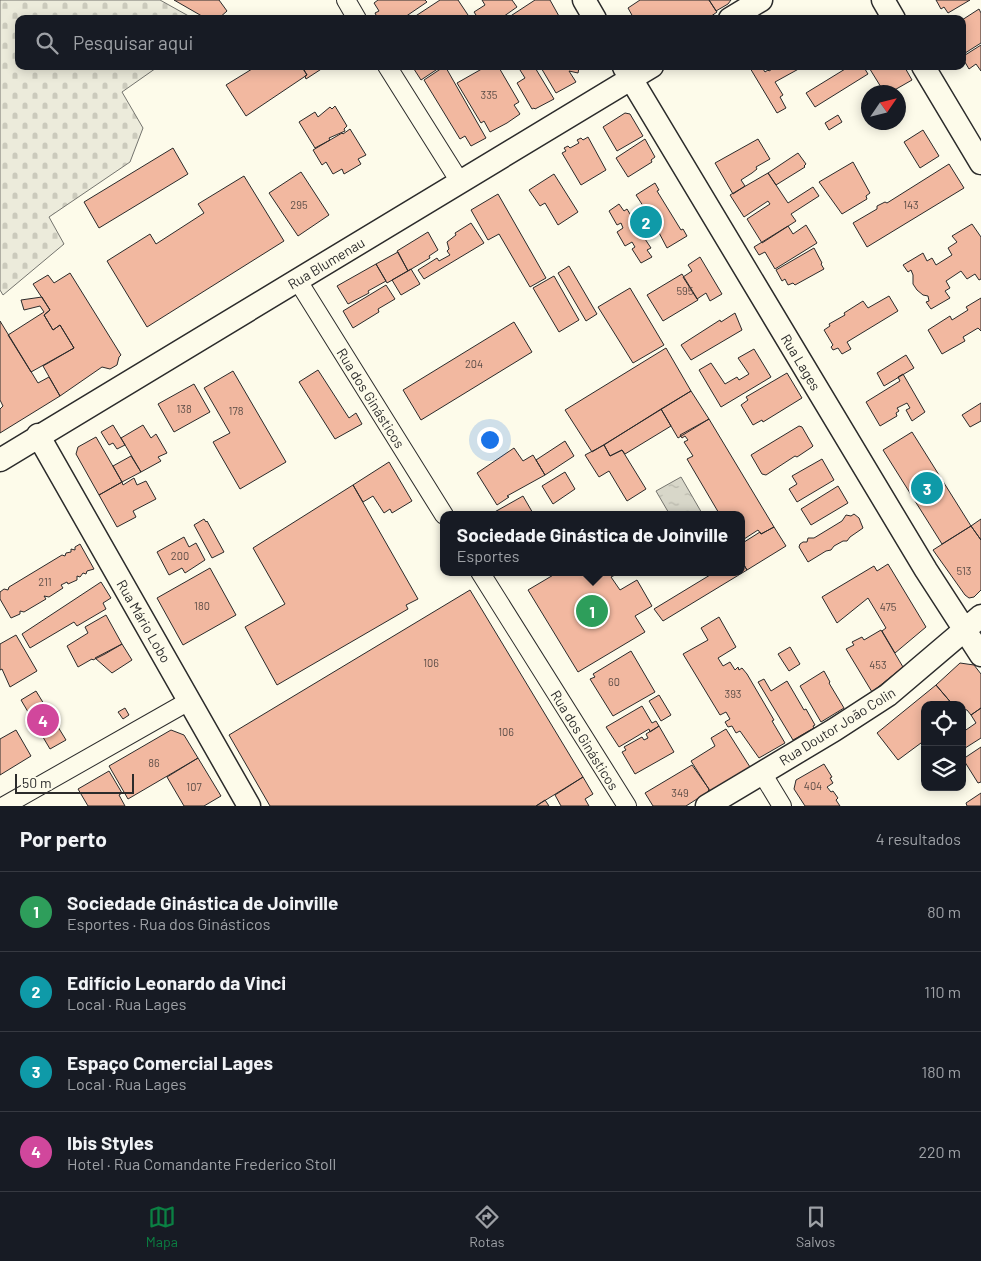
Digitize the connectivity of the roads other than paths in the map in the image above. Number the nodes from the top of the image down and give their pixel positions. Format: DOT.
graph roads {
  1 [pos="346,0"];
  2 [pos="584,0"];
  3 [pos="761,0"];
  4 [pos="883,0"];
  5 [pos="355,15"];
  6 [pos="593,15"];
  7 [pos="737,15"];
  8 [pos="892,15"];
  9 [pos="390,70"];
  10 [pos="925,70"];
  11 [pos="627,73"];
  12 [pos="981,163"];
  13 [pos="460,182"];
  14 [pos="298,281"];
  15 [pos="38,436"];
  16 [pos="0,460"];
  17 [pos="442,511"];
  18 [pos="483,576"];
  19 [pos="973,623"];
  20 [pos="981,655"];
  21 [pos="190,701"];
  22 [pos="762,774"];
  23 [pos="4,806"];
  24 [pos="249,806"];
  25 [pos="627,806"];
  26 [pos="707,806"];
  27 [pos="782,806"];
  1 -- 5 [label="street"];
  2 -- 6 [label="main road"];
  3 -- 7 [label="main road"];
  4 -- 8 [label="main road"];
  9 -- 13 [label="street"];
  10 -- 12 [label="main road"];
  11 -- 13 [label="main road, Rua Blumenau"];
  11 -- 19 [label="main road, Rua Lages"];
  13 -- 14 [label="main road, Rua Blumenau"];
  14 -- 15 [label="main road, Rua Blumenau"];
  14 -- 17 [label="street, Rua dos Ginásticos"];
  15 -- 16 [label="main road, Rua Blumenau"];
  15 -- 21 [label="main road, Rua Mário Lobo"];
  18 -- 25 [label="street, Rua dos Ginásticos"];
  19 -- 20 [label="main road, Rua Lages"];
  19 -- 22 [label="main road, Rua Doutor João Colin"];
  21 -- 23 [label="street"];
  21 -- 24 [label="main road, Rua Mário Lobo"];
  22 -- 26 [label="main road, Rua Doutor João Colin"];
  22 -- 27 [label="street"];
}
